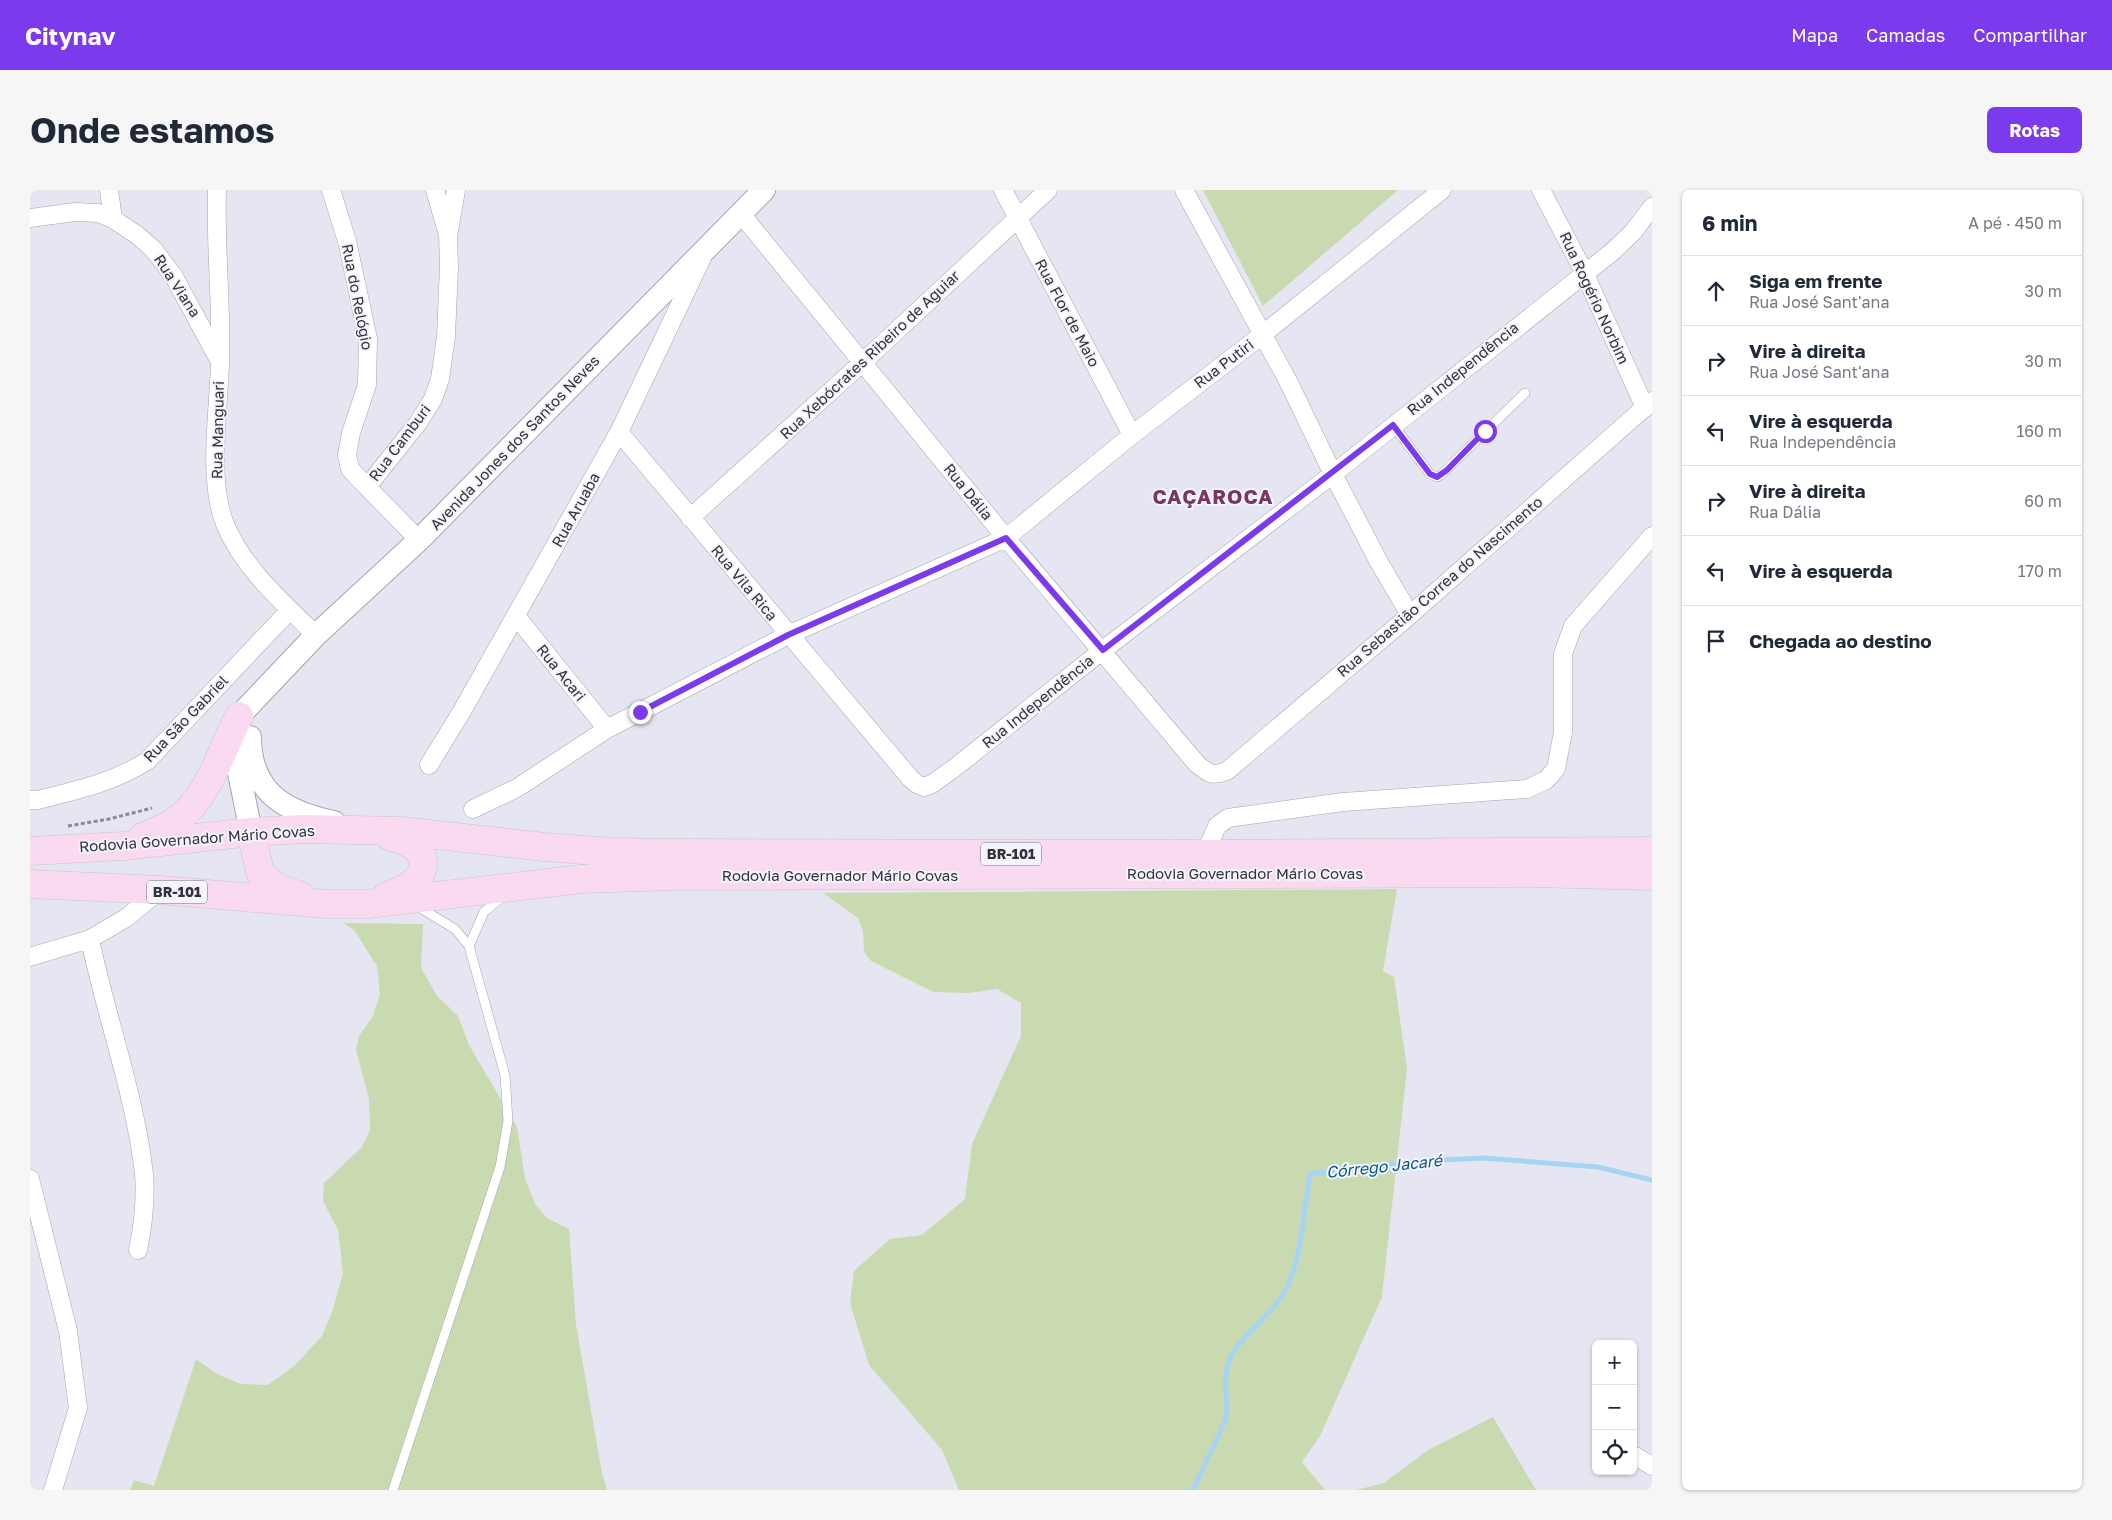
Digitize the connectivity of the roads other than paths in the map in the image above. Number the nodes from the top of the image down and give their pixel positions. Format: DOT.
graph roads {
  1 [pos="109,190"];
  2 [pos="217,190"];
  3 [pos="331,190"];
  4 [pos="435,190"];
  5 [pos="456,190"];
  6 [pos="764,190"];
  7 [pos="1003,190"];
  8 [pos="1048,190"];
  9 [pos="1184,190"];
  10 [pos="1442,190"];
  11 [pos="1541,190"];
  12 [pos="1652,207"];
  13 [pos="741,214"];
  14 [pos="30,218"];
  15 [pos="1017,218"];
  16 [pos="113,219"];
  17 [pos="448,235"];
  18 [pos="708,246"];
  19 [pos="1584,272"];
  20 [pos="1262,335"];
  21 [pos="220,362"];
  22 [pos="862,363"];
  23 [pos="1525,393"];
  24 [pos="1648,404"];
  25 [pos="1393,425"];
  26 [pos="619,432"];
  27 [pos="1132,435"];
  28 [pos="1333,474"];
  29 [pos="367,487"];
  30 [pos="690,518"];
  31 [pos="1652,536"];
  32 [pos="1006,538"];
  33 [pos="419,540"];
  34 [pos="290,610"];
  35 [pos="1410,614"];
  36 [pos="516,616"];
  37 [pos="316,635"];
  38 [pos="788,635"];
  39 [pos="1103,650"];
  40 [pos="262,691"];
  41 [pos="239,716"];
  42 [pos="607,729"];
  43 [pos="429,765"];
  44 [pos="1227,772"];
  45 [pos="910,778"];
  46 [pos="30,800"];
  47 [pos="473,810"];
  48 [pos="371,830"];
  49 [pos="251,832"];
  50 [pos="123,846"];
  51 [pos="30,851"];
  52 [pos="1652,851"];
  53 [pos="1205,854"];
  54 [pos="1647,879"];
  55 [pos="30,884"];
  56 [pos="520,885"];
  57 [pos="160,890"];
  58 [pos="405,901"];
  59 [pos="325,904"];
  60 [pos="368,904"];
  61 [pos="90,938"];
  62 [pos="469,946"];
  63 [pos="30,957"];
  64 [pos="30,1179"];
  65 [pos="138,1250"];
  66 [pos="1637,1457"];
  67 [pos="1652,1466"];
  68 [pos="53,1490"];
  69 [pos="393,1490"];
  1 -- 16 [label="street"];
  2 -- 21 [label="street, Rua Manguari"];
  3 -- 29 [label="street, Rua do Relógio"];
  4 -- 17 [label="street"];
  5 -- 17 [label="street"];
  6 -- 13 [label="street, Avenida Jones dos Santos Neves"];
  7 -- 15 [label="street, Rua Flor de Maio"];
  8 -- 15 [label="street, Rua Xebócrates Ribeiro de Aguiar"];
  9 -- 20 [label="street"];
  10 -- 20 [label="street, Rua Putiri"];
  11 -- 19 [label="street, Rua Rogério Norbim"];
  12 -- 19 [label="street, Rua Independência"];
  13 -- 18 [label="street, Avenida Jones dos Santos Neves"];
  13 -- 22 [label="street, Rua Dália"];
  14 -- 16 [label="street, Rua Viana"];
  15 -- 22 [label="street, Rua Xebócrates Ribeiro de Aguiar"];
  15 -- 27 [label="street, Rua Flor de Maio"];
  16 -- 21 [label="street, Rua Viana"];
  17 -- 29 [label="street, Rua Camburi"];
  18 -- 26 [label="street, Rua Aruaba"];
  18 -- 33 [label="street, Avenida Jones dos Santos Neves"];
  19 -- 24 [label="street, Rua Rogério Norbim"];
  19 -- 25 [label="street, Rua Independência"];
  20 -- 27 [label="street, Rua Putiri"];
  20 -- 28 [label="street"];
  21 -- 34 [label="street, Rua Manguari"];
  22 -- 30 [label="street, Rua Xebócrates Ribeiro de Aguiar"];
  22 -- 32 [label="street, Rua Dália"];
  23 -- 25 [label="lane"];
  24 -- 35 [label="street, Rua Sebastião Correa do Nascimento"];
  25 -- 28 [label="street, Rua Independência"];
  26 -- 30 [label="street, Rua Vila Rica"];
  26 -- 36 [label="street, Rua Aruaba"];
  27 -- 32 [label="street, Rua Putiri"];
  28 -- 35 [label="street"];
  28 -- 39 [label="street, Rua Independência"];
  29 -- 33 [label="street, Rua Camburi"];
  30 -- 38 [label="street, Rua Vila Rica"];
  31 -- 53 [label="street"];
  32 -- 38 [label="street, Rua Putiri"];
  32 -- 39 [label="street, Rua Dália"];
  33 -- 37 [label="street, Avenida Jones dos Santos Neves"];
  34 -- 37 [label="street, Rua Manguari"];
  34 -- 46 [label="street, Rua São Gabriel"];
  35 -- 44 [label="street, Rua Sebastião Correa do Nascimento"];
  36 -- 42 [label="street, Rua Acari"];
  36 -- 43 [label="street, Rua Aruaba"];
  37 -- 40 [label="street, Avenida Jones dos Santos Neves"];
  38 -- 42 [label="street, Rua Putiri"];
  38 -- 45 [label="street, Rua Vila Rica"];
  39 -- 44 [label="street, Rua Dália"];
  39 -- 45 [label="street, Rua Independência"];
  40 -- 41 [label="street, Avenida Jones dos Santos Neves"];
  40 -- 48 [label="street, Avenida Jones dos Santos Neves"];
  41 -- 49 [label="street"];
  41 -- 50 [label="main road"];
  42 -- 47 [label="street, Rua Putiri"];
  48 -- 49 [label="main road, Rodovia Governador Mário Covas / BR-101"];
  48 -- 53 [label="main road, Rodovia Governador Mário Covas / BR-101"];
  48 -- 60 [label="main road"];
  49 -- 50 [label="main road, Rodovia Governador Mário Covas / BR-101"];
  49 -- 59 [label="main road"];
  50 -- 51 [label="main road, Rodovia Governador Mário Covas / BR-101"];
  52 -- 53 [label="main road, Rodovia Governador Mário Covas / BR-101"];
  54 -- 56 [label="main road, Rodovia Governador Mário Covas / BR-101"];
  55 -- 57 [label="main road, Rodovia Governador Mário Covas / BR-101"];
  56 -- 58 [label="main road, Rodovia Governador Mário Covas / BR-101"];
  56 -- 62 [label="lane"];
  57 -- 59 [label="main road, Rodovia Governador Mário Covas / BR-101"];
  57 -- 61 [label="street"];
  58 -- 60 [label="main road, Rodovia Governador Mário Covas / BR-101"];
  58 -- 62 [label="lane"];
  59 -- 60 [label="main road, Rodovia Governador Mário Covas / BR-101"];
  61 -- 63 [label="street"];
  61 -- 65 [label="street"];
  62 -- 69 [label="lane"];
  64 -- 68 [label="street"];
  66 -- 67 [label="street"];
}
